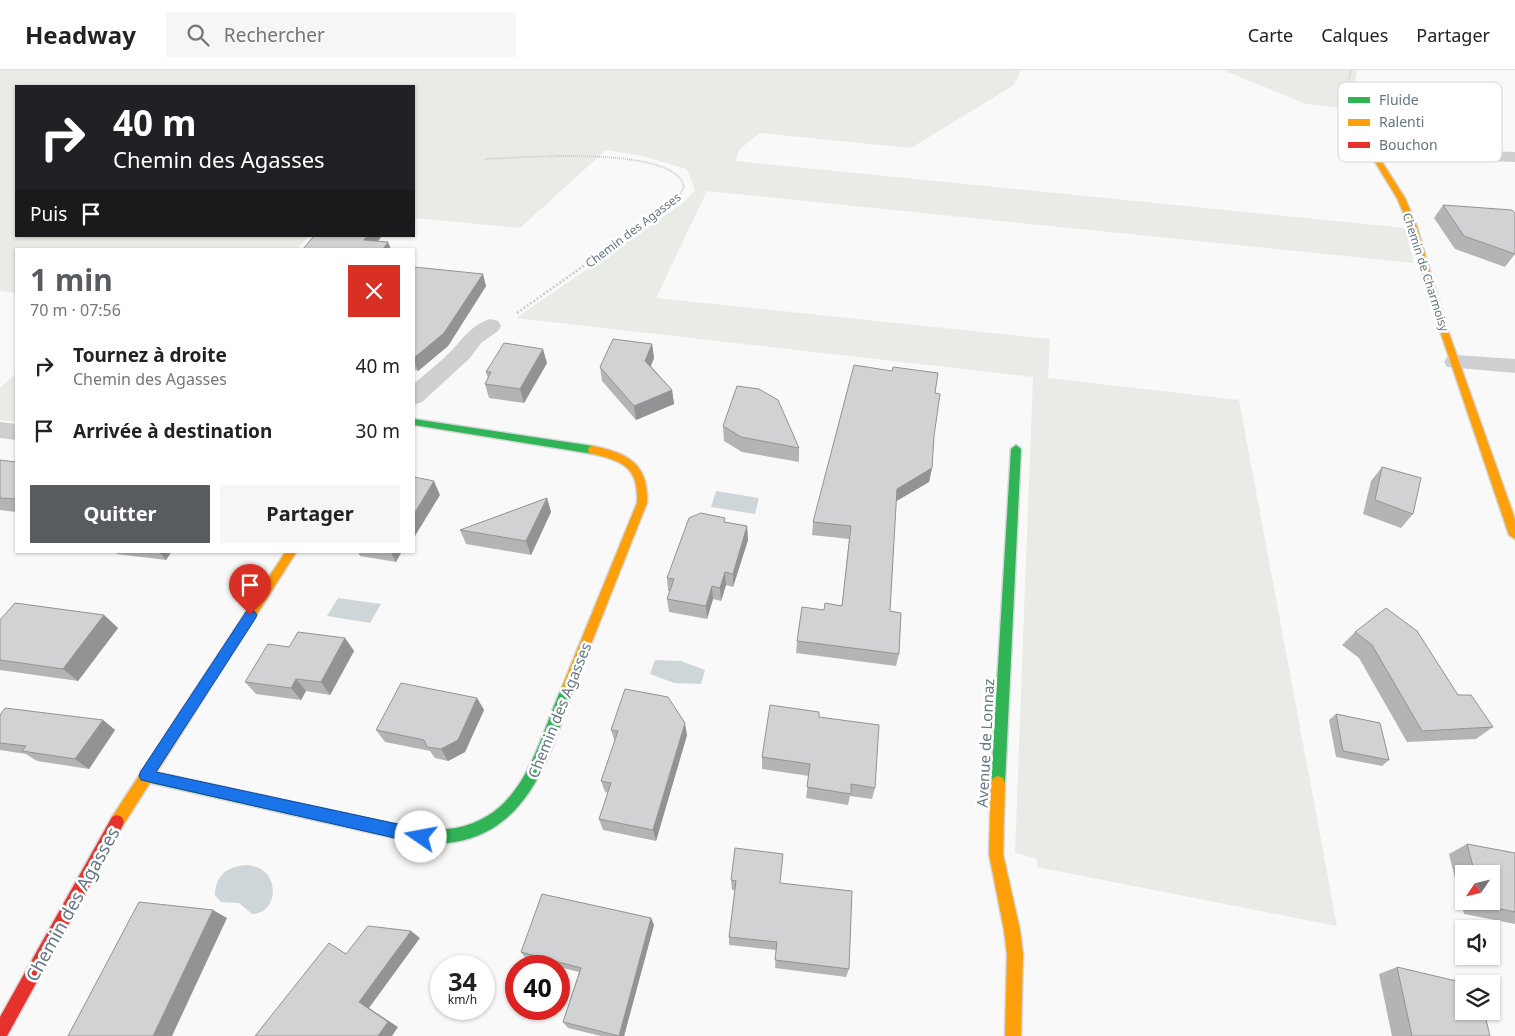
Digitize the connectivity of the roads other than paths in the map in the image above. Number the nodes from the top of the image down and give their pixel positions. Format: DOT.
graph roads {
  1 [pos="1502,157"];
  2 [pos="1515,157"];
  3 [pos="1379,162"];
  4 [pos="490,326"];
  5 [pos="1455,362"];
  6 [pos="1515,366"];
  7 [pos="415,396"];
  8 [pos="415,422"];
  9 [pos="0,430"];
  10 [pos="15,432"];
  11 [pos="1016,449"];
  12 [pos="1515,535"];
  13 [pos="291,553"];
  14 [pos="146,776"];
  15 [pos="0,1033"];
  16 [pos="1012,1036"];
  1 -- 2 [label="street"];
  3 -- 5 [label="street, Chemin de Charmoisy"];
  4 -- 7 [label="street"];
  5 -- 6 [label="street"];
  5 -- 12 [label="street, Chemin de Charmoisy"];
  8 -- 14 [label="street, Chemin des Agasses"];
  9 -- 10 [label="street"];
  11 -- 16 [label="street, Avenue de Lonnaz"];
  13 -- 14 [label="street, Chemin des Agasses"];
  14 -- 15 [label="street, Chemin des Agasses"];
}
